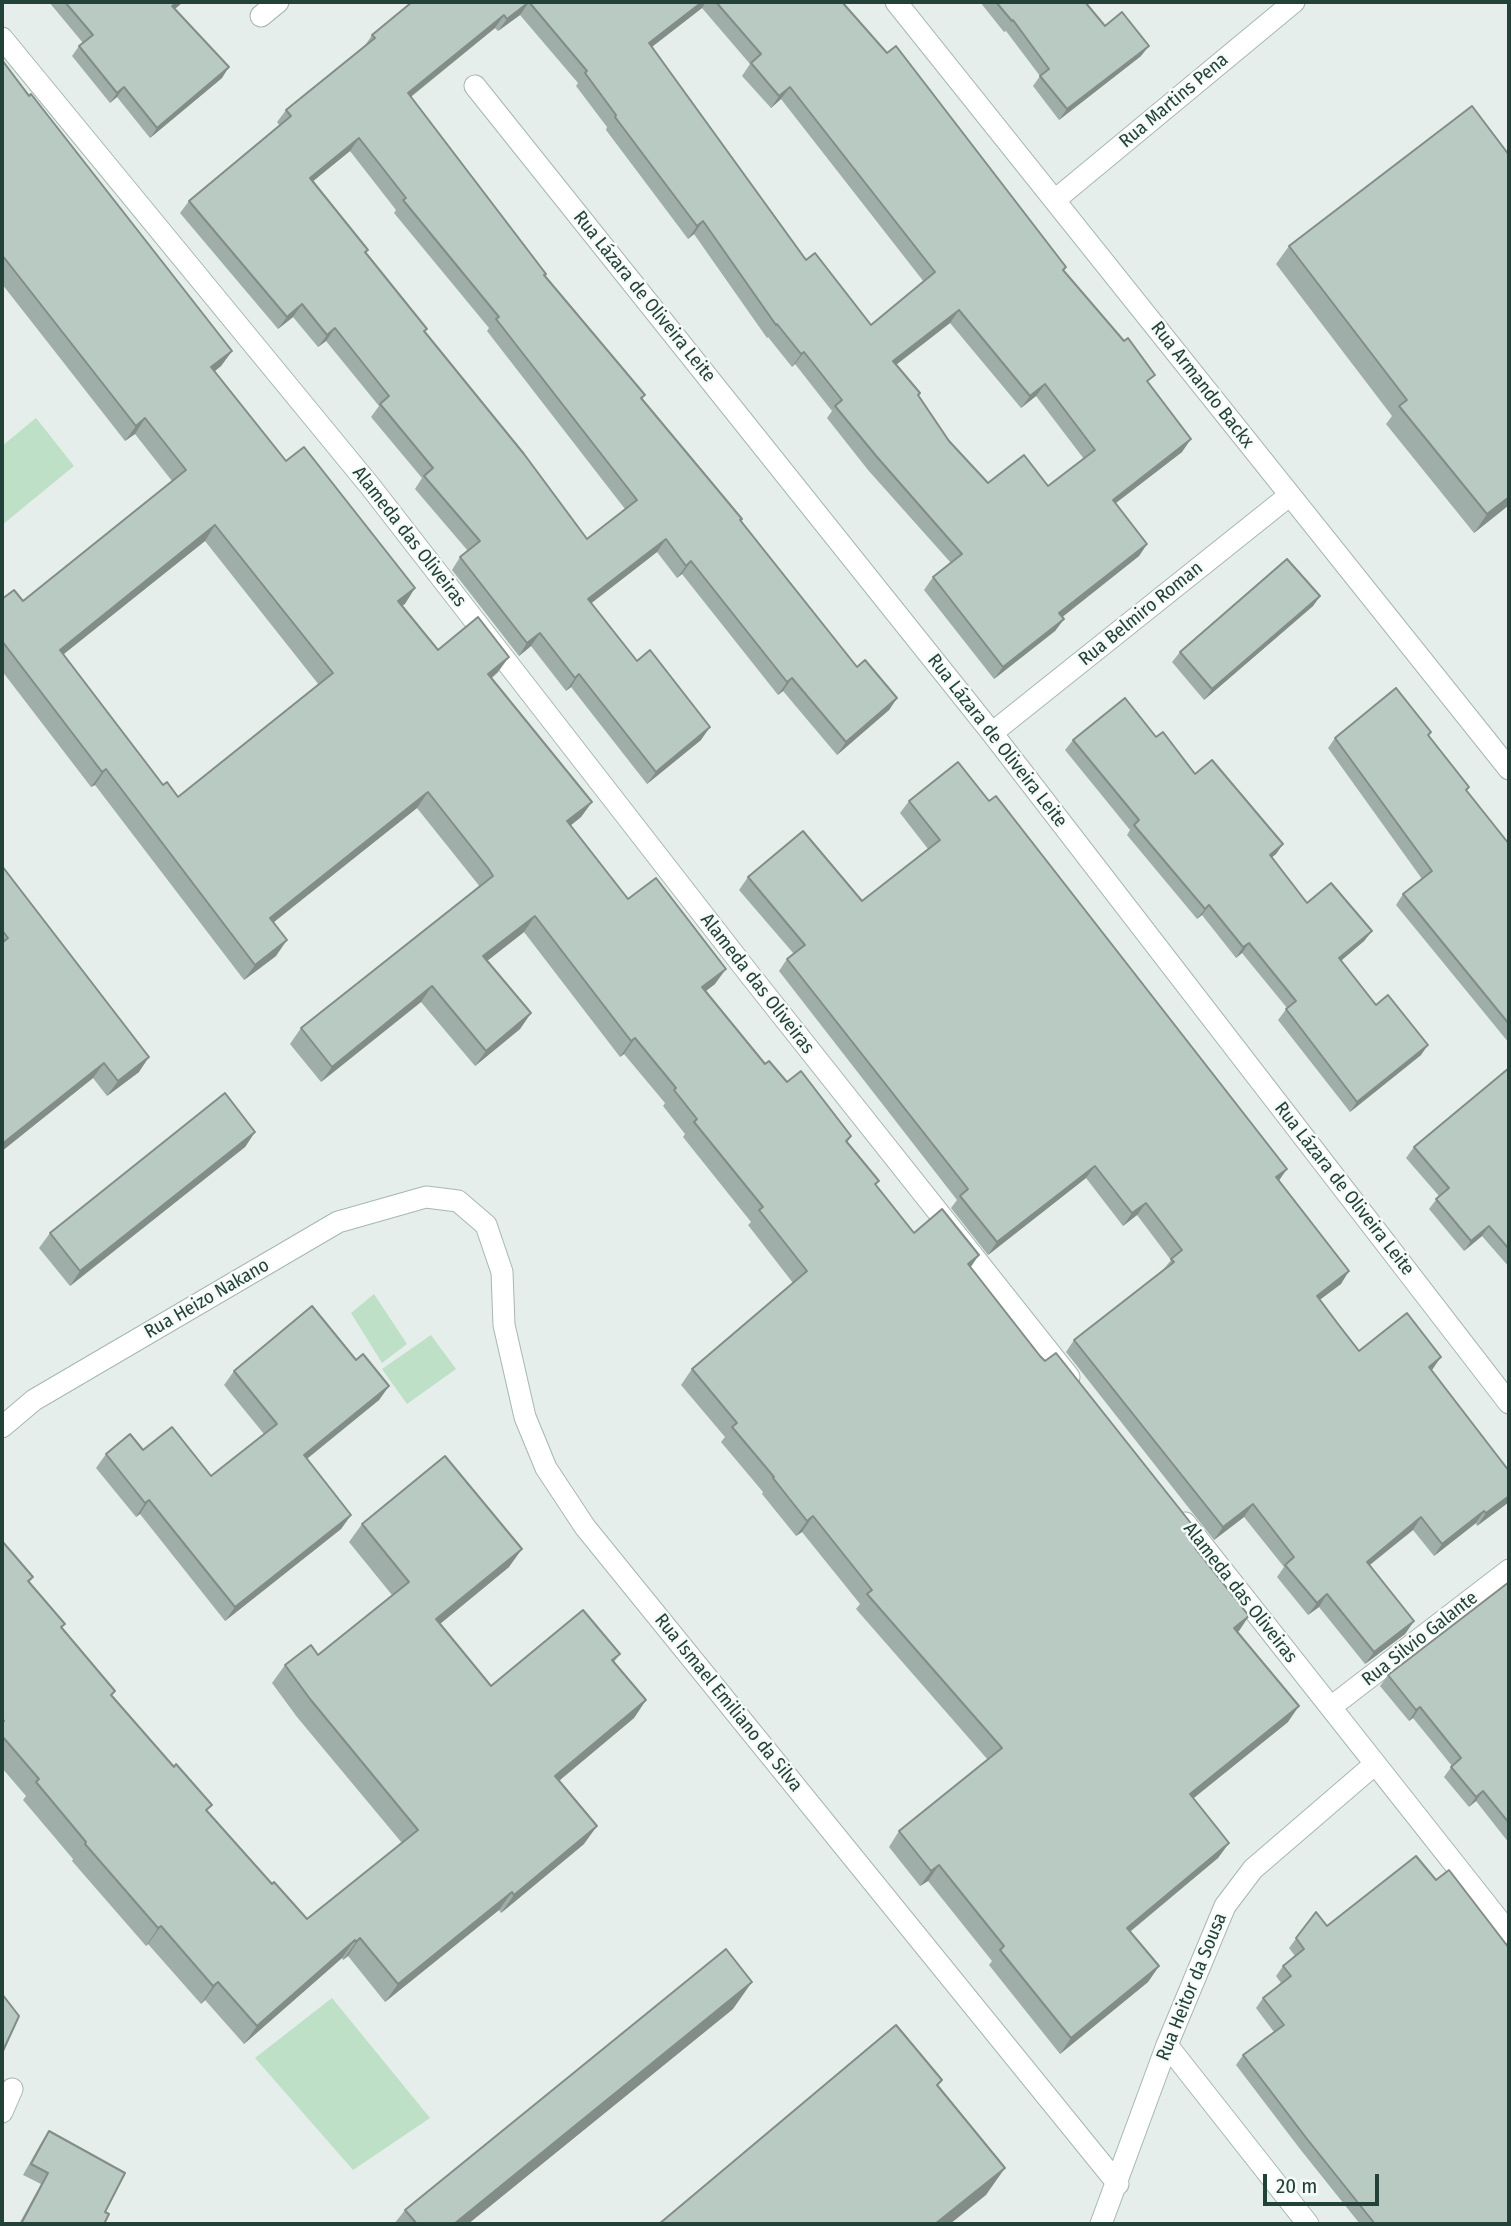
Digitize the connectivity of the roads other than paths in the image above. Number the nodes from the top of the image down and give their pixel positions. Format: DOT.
graph roads {
  1 [pos="278,2"];
  2 [pos="896,2"];
  3 [pos="1294,2"];
  4 [pos="261,16"];
  5 [pos="2,38"];
  6 [pos="475,86"];
  7 [pos="1055,200"];
  8 [pos="1290,495"];
  9 [pos="992,733"];
  10 [pos="1509,769"];
  11 [pos="426,1197"];
  12 [pos="1079,1390"];
  13 [pos="1509,1403"];
  14 [pos="2,1427"];
  15 [pos="1175,1511"];
  16 [pos="1509,1570"];
  17 [pos="1331,1707"];
  18 [pos="1376,1763"];
  19 [pos="1509,1933"];
  20 [pos="1167,2045"];
  21 [pos="12,2090"];
  22 [pos="2,2112"];
  23 [pos="1118,2184"];
  24 [pos="1101,2224"];
  25 [pos="1308,2224"];
  1 -- 4 [label="street"];
  2 -- 7 [label="street, Rua Armando Backx"];
  3 -- 7 [label="street, Rua Martins Pena"];
  5 -- 12 [label="street, Alameda das Oliveiras"];
  6 -- 9 [label="street, Rua Lázara de Oliveira Leite"];
  7 -- 8 [label="street, Rua Armando Backx"];
  8 -- 9 [label="street, Rua Belmiro Roman"];
  8 -- 10 [label="street, Rua Armando Backx"];
  9 -- 13 [label="street, Rua Lázara de Oliveira Leite"];
  11 -- 14 [label="street, Rua Heizo Nakano"];
  11 -- 23 [label="street, Rua Ismael Emiliano da Silva"];
  15 -- 17 [label="street, Alameda das Oliveiras"];
  16 -- 17 [label="street, Rua Silvio Galante"];
  17 -- 18 [label="street, Alameda das Oliveiras"];
  18 -- 19 [label="street, Alameda das Oliveiras"];
  18 -- 20 [label="street, Rua Heitor da Sousa"];
  20 -- 23 [label="street, Rua Heitor da Sousa"];
  20 -- 25 [label="street"];
  21 -- 22 [label="street"];
  23 -- 24 [label="street, Rua Heitor da Sousa"];
}
